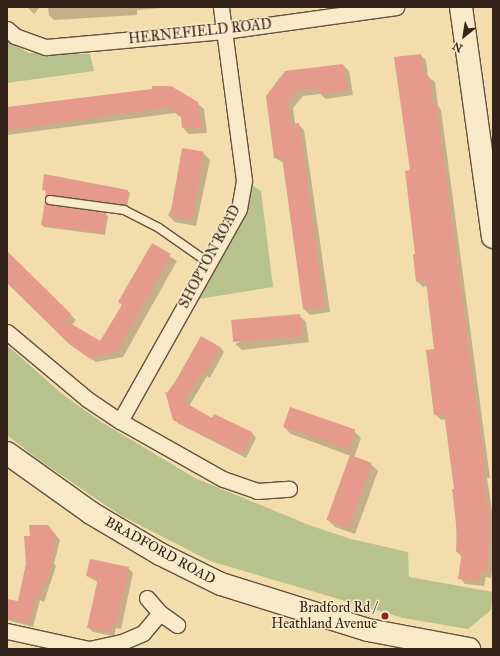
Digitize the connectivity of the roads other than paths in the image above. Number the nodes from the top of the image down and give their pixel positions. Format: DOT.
graph roads {
  1 [pos="221,7"];
  2 [pos="396,7"];
  3 [pos="461,7"];
  4 [pos="7,29"];
  5 [pos="224,30"];
  6 [pos="50,200"];
  7 [pos="493,238"];
  8 [pos="209,262"];
  9 [pos="7,332"];
  10 [pos="120,421"];
  11 [pos="7,453"];
  12 [pos="289,490"];
  13 [pos="147,598"];
  14 [pos="160,613"];
  15 [pos="177,625"];
  16 [pos="7,631"];
  17 [pos="469,649"];
  1 -- 5 [label="street, SHOPTON ROAD"];
  2 -- 5 [label="street, HERNEFIELD ROAD"];
  3 -- 7 [label="main road"];
  4 -- 5 [label="street, HERNEFIELD ROAD"];
  5 -- 8 [label="street, SHOPTON ROAD"];
  6 -- 8 [label="lane"];
  8 -- 10 [label="street, SHOPTON ROAD"];
  9 -- 10 [label="street"];
  10 -- 12 [label="street"];
  11 -- 17 [label="main road, BRADFORD ROAD"];
  13 -- 14 [label="street"];
  14 -- 15 [label="street"];
  14 -- 16 [label="street"];
}
